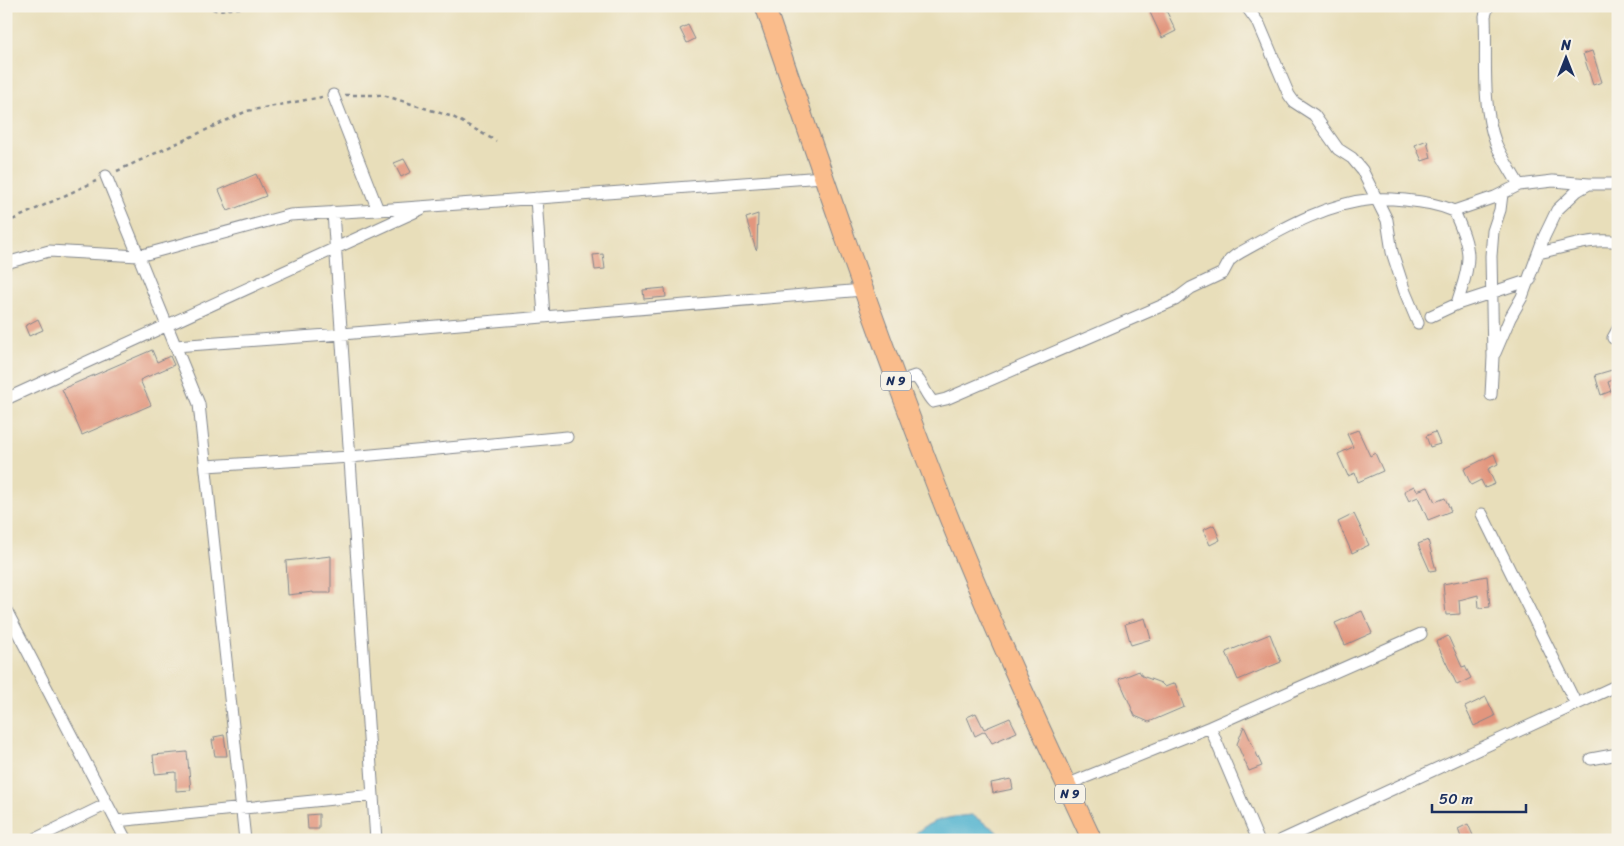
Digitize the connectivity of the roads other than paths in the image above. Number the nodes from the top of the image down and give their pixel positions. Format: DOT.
graph roads {
  1 [pos="765,6"];
  2 [pos="1246,6"];
  3 [pos="1488,6"];
  4 [pos="333,95"];
  5 [pos="106,176"];
  6 [pos="824,177"];
  7 [pos="1589,184"];
  8 [pos="1618,184"];
  9 [pos="1520,185"];
  10 [pos="1502,194"];
  11 [pos="536,198"];
  12 [pos="1375,199"];
  13 [pos="427,206"];
  14 [pos="378,210"];
  15 [pos="1454,211"];
  16 [pos="334,212"];
  17 [pos="1618,242"];
  18 [pos="336,248"];
  19 [pos="1538,253"];
  20 [pos="139,256"];
  21 [pos="6,263"];
  22 [pos="1530,280"];
  23 [pos="863,290"];
  24 [pos="1492,293"];
  25 [pos="1457,304"];
  26 [pos="1431,316"];
  27 [pos="544,317"];
  28 [pos="1418,324"];
  29 [pos="168,326"];
  30 [pos="342,334"];
  31 [pos="175,346"];
  32 [pos="1493,357"];
  33 [pos="897,382"];
  34 [pos="1491,395"];
  35 [pos="6,399"];
  36 [pos="567,437"];
  37 [pos="350,456"];
  38 [pos="206,466"];
  39 [pos="1482,514"];
  40 [pos="6,610"];
  41 [pos="1421,634"];
  42 [pos="1618,685"];
  43 [pos="1576,704"];
  44 [pos="1210,727"];
  45 [pos="1618,754"];
  46 [pos="1591,759"];
  47 [pos="1066,785"];
  48 [pos="373,795"];
  49 [pos="107,804"];
  50 [pos="242,808"];
  51 [pos="116,821"];
  52 [pos="33,840"];
  53 [pos="126,840"];
  54 [pos="245,840"];
  55 [pos="376,840"];
  56 [pos="1092,840"];
  57 [pos="1258,840"];
  58 [pos="1282,840"];
  1 -- 6 [label="main road, N 9"];
  2 -- 12 [label="street"];
  3 -- 9 [label="street"];
  4 -- 14 [label="street"];
  5 -- 20 [label="street"];
  6 -- 11 [label="street"];
  6 -- 23 [label="main road, N 9"];
  7 -- 8 [label="street"];
  7 -- 9 [label="street"];
  7 -- 19 [label="street"];
  9 -- 10 [label="street"];
  10 -- 15 [label="street"];
  10 -- 24 [label="street"];
  11 -- 13 [label="street"];
  11 -- 27 [label="street"];
  12 -- 15 [label="street"];
  12 -- 28 [label="street"];
  12 -- 33 [label="street"];
  13 -- 14 [label="street"];
  13 -- 18 [label="street"];
  14 -- 16 [label="street"];
  15 -- 25 [label="street"];
  16 -- 18 [label="street"];
  16 -- 20 [label="street"];
  17 -- 19 [label="street"];
  18 -- 29 [label="street"];
  18 -- 30 [label="street"];
  19 -- 22 [label="street"];
  20 -- 21 [label="street"];
  20 -- 29 [label="street"];
  22 -- 24 [label="street"];
  22 -- 32 [label="street"];
  23 -- 27 [label="street"];
  23 -- 33 [label="main road, N 9"];
  24 -- 25 [label="street"];
  24 -- 32 [label="street"];
  25 -- 26 [label="street"];
  27 -- 30 [label="street"];
  29 -- 31 [label="street"];
  29 -- 35 [label="street"];
  30 -- 31 [label="street"];
  30 -- 37 [label="street"];
  31 -- 38 [label="street"];
  32 -- 34 [label="street"];
  33 -- 47 [label="main road, N 9"];
  36 -- 37 [label="street"];
  37 -- 38 [label="street"];
  37 -- 48 [label="street"];
  38 -- 50 [label="street"];
  39 -- 43 [label="street"];
  40 -- 49 [label="street"];
  41 -- 44 [label="street"];
  42 -- 43 [label="street"];
  43 -- 58 [label="street"];
  44 -- 47 [label="street"];
  44 -- 57 [label="street"];
  45 -- 46 [label="street"];
  47 -- 56 [label="main road, N 9"];
  48 -- 50 [label="street"];
  48 -- 55 [label="street"];
  49 -- 51 [label="street"];
  49 -- 52 [label="street"];
  50 -- 51 [label="street"];
  50 -- 54 [label="street"];
  51 -- 53 [label="street"];
}
